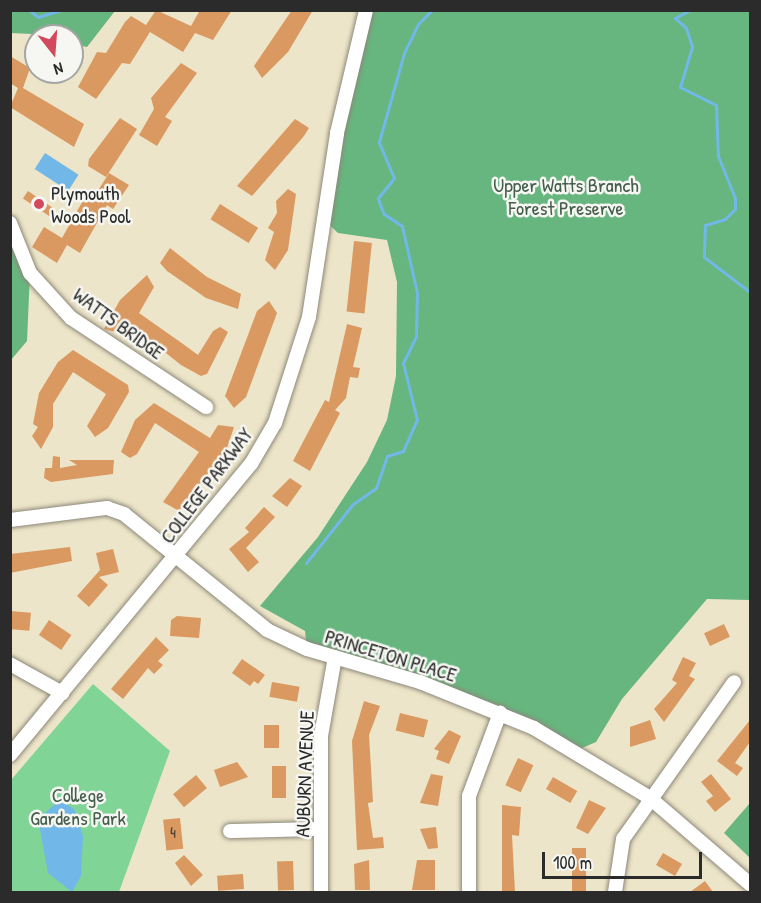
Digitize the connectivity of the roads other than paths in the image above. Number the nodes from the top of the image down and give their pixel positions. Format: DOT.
graph roads {
  1 [pos="366,10"];
  2 [pos="10,224"];
  3 [pos="206,407"];
  4 [pos="10,520"];
  5 [pos="178,556"];
  6 [pos="335,657"];
  7 [pos="10,664"];
  8 [pos="734,682"];
  9 [pos="63,693"];
  10 [pos="500,713"];
  11 [pos="10,755"];
  12 [pos="650,798"];
  13 [pos="321,829"];
  14 [pos="230,831"];
  15 [pos="750,884"];
  16 [pos="321,892"];
  17 [pos="469,892"];
  18 [pos="615,892"];
  1 -- 5 [label="street, COLLEGE PARKWAY"];
  2 -- 3 [label="street, WATTS BRIDGE"];
  4 -- 5 [label="street, PRINCETON PLACE"];
  5 -- 6 [label="street, PRINCETON PLACE"];
  5 -- 9 [label="street, COLLEGE PARKWAY"];
  6 -- 10 [label="street, PRINCETON PLACE"];
  6 -- 13 [label="street, AUBURN AVENUE"];
  7 -- 9 [label="street"];
  8 -- 12 [label="street"];
  9 -- 11 [label="street, COLLEGE PARKWAY"];
  10 -- 12 [label="street, PRINCETON PLACE"];
  10 -- 17 [label="street"];
  12 -- 15 [label="street, PRINCETON PLACE"];
  12 -- 18 [label="street"];
  13 -- 14 [label="street"];
  13 -- 16 [label="street, AUBURN AVENUE"];
}
